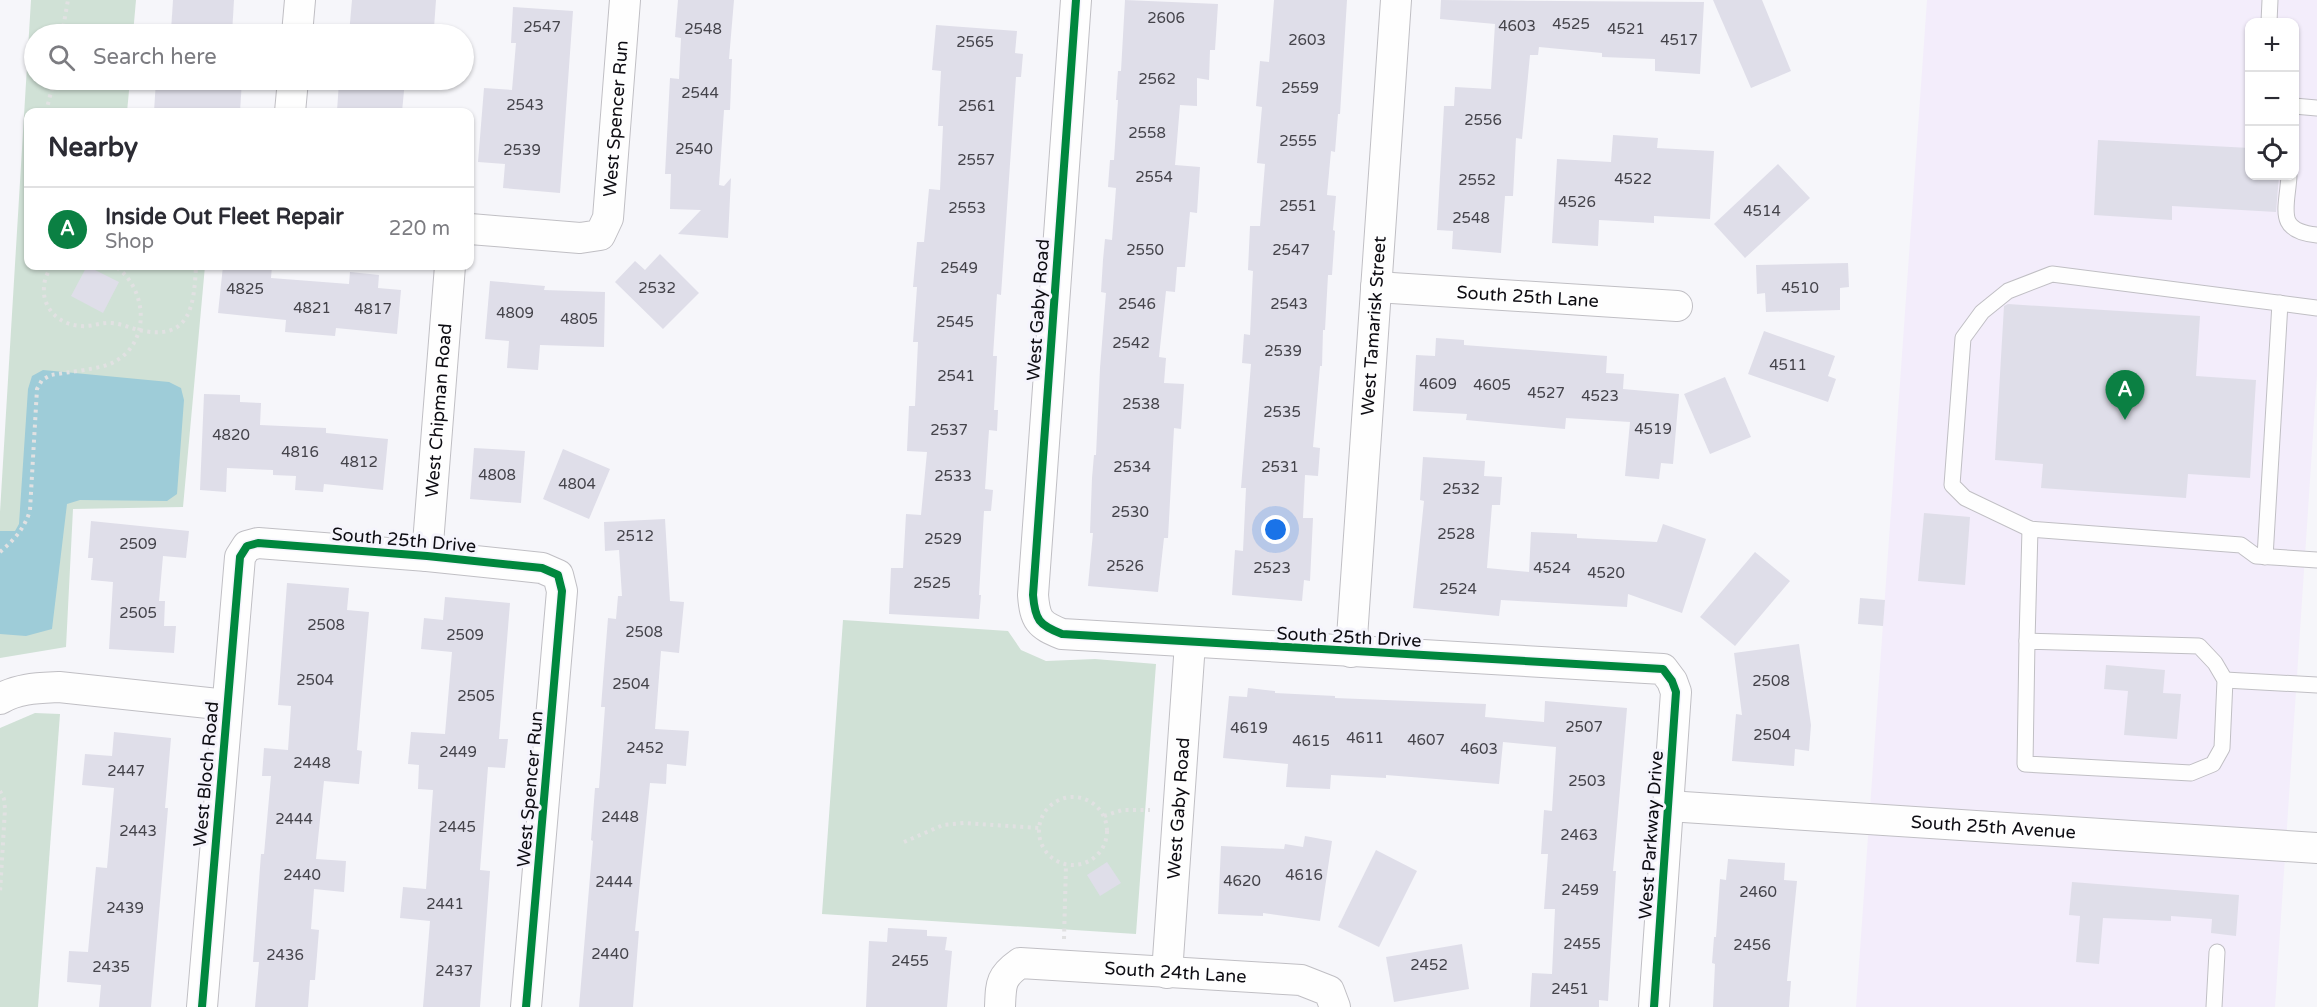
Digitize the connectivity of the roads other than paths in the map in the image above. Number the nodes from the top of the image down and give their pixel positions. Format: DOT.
graph roads {
  1 [pos="300,0"];
  2 [pos="625,0"];
  3 [pos="1076,0"];
  4 [pos="1396,0"];
  5 [pos="2270,0"];
  6 [pos="2269,18"];
  7 [pos="298,24"];
  8 [pos="292,90"];
  9 [pos="2299,106"];
  10 [pos="290,108"];
  11 [pos="2317,108"];
  12 [pos="2289,180"];
  13 [pos="474,229"];
  14 [pos="2317,235"];
  15 [pos="450,270"];
  16 [pos="1376,287"];
  17 [pos="2280,303"];
  18 [pos="1677,306"];
  19 [pos="2317,308"];
  20 [pos="2030,529"];
  21 [pos="247,546"];
  22 [pos="427,556"];
  23 [pos="2265,557"];
  24 [pos="2317,560"];
  25 [pos="558,574"];
  26 [pos="1038,621"];
  27 [pos="2027,641"];
  28 [pos="1190,643"];
  29 [pos="1351,652"];
  30 [pos="1663,669"];
  31 [pos="2225,680"];
  32 [pos="2317,685"];
  33 [pos="0,699"];
  34 [pos="227,705"];
  35 [pos="1668,806"];
  36 [pos="2317,848"];
  37 [pos="2217,952"];
  38 [pos="1167,973"];
  39 [pos="1332,999"];
  40 [pos="202,1007"];
  41 [pos="526,1007"];
  42 [pos="1000,1007"];
  43 [pos="1654,1007"];
  44 [pos="2214,1007"];
  1 -- 7 [label="street"];
  2 -- 13 [label="street, West Spencer Run"];
  3 -- 26 [label="street, West Gaby Road"];
  4 -- 16 [label="street, West Tamarisk Street"];
  5 -- 6 [label="lane"];
  8 -- 10 [label="street"];
  9 -- 11 [label="lane"];
  12 -- 14 [label="lane"];
  15 -- 22 [label="street, West Chipman Road"];
  16 -- 18 [label="street, South 25th Lane"];
  16 -- 29 [label="street, West Tamarisk Street"];
  17 -- 19 [label="lane"];
  17 -- 20 [label="lane"];
  17 -- 23 [label="lane"];
  20 -- 23 [label="lane"];
  20 -- 27 [label="lane"];
  21 -- 22 [label="street, South 25th Drive"];
  21 -- 34 [label="street, West Bloch Road"];
  22 -- 25 [label="street, South 25th Drive"];
  23 -- 24 [label="lane"];
  25 -- 41 [label="street, West Spencer Run"];
  26 -- 28 [label="street, South 25th Drive"];
  27 -- 31 [label="lane"];
  27 -- 31 [label="lane"];
  28 -- 29 [label="street, South 25th Drive"];
  28 -- 38 [label="street, West Gaby Road"];
  29 -- 30 [label="street, South 25th Drive"];
  30 -- 35 [label="street, West Parkway Drive"];
  31 -- 32 [label="lane"];
  33 -- 34 [label="street"];
  34 -- 40 [label="street, West Bloch Road"];
  35 -- 36 [label="street, South 25th Avenue"];
  35 -- 43 [label="street, West Parkway Drive"];
  37 -- 44 [label="lane"];
  38 -- 39 [label="street, South 24th Lane"];
  38 -- 42 [label="street, South 24th Lane"];
}
